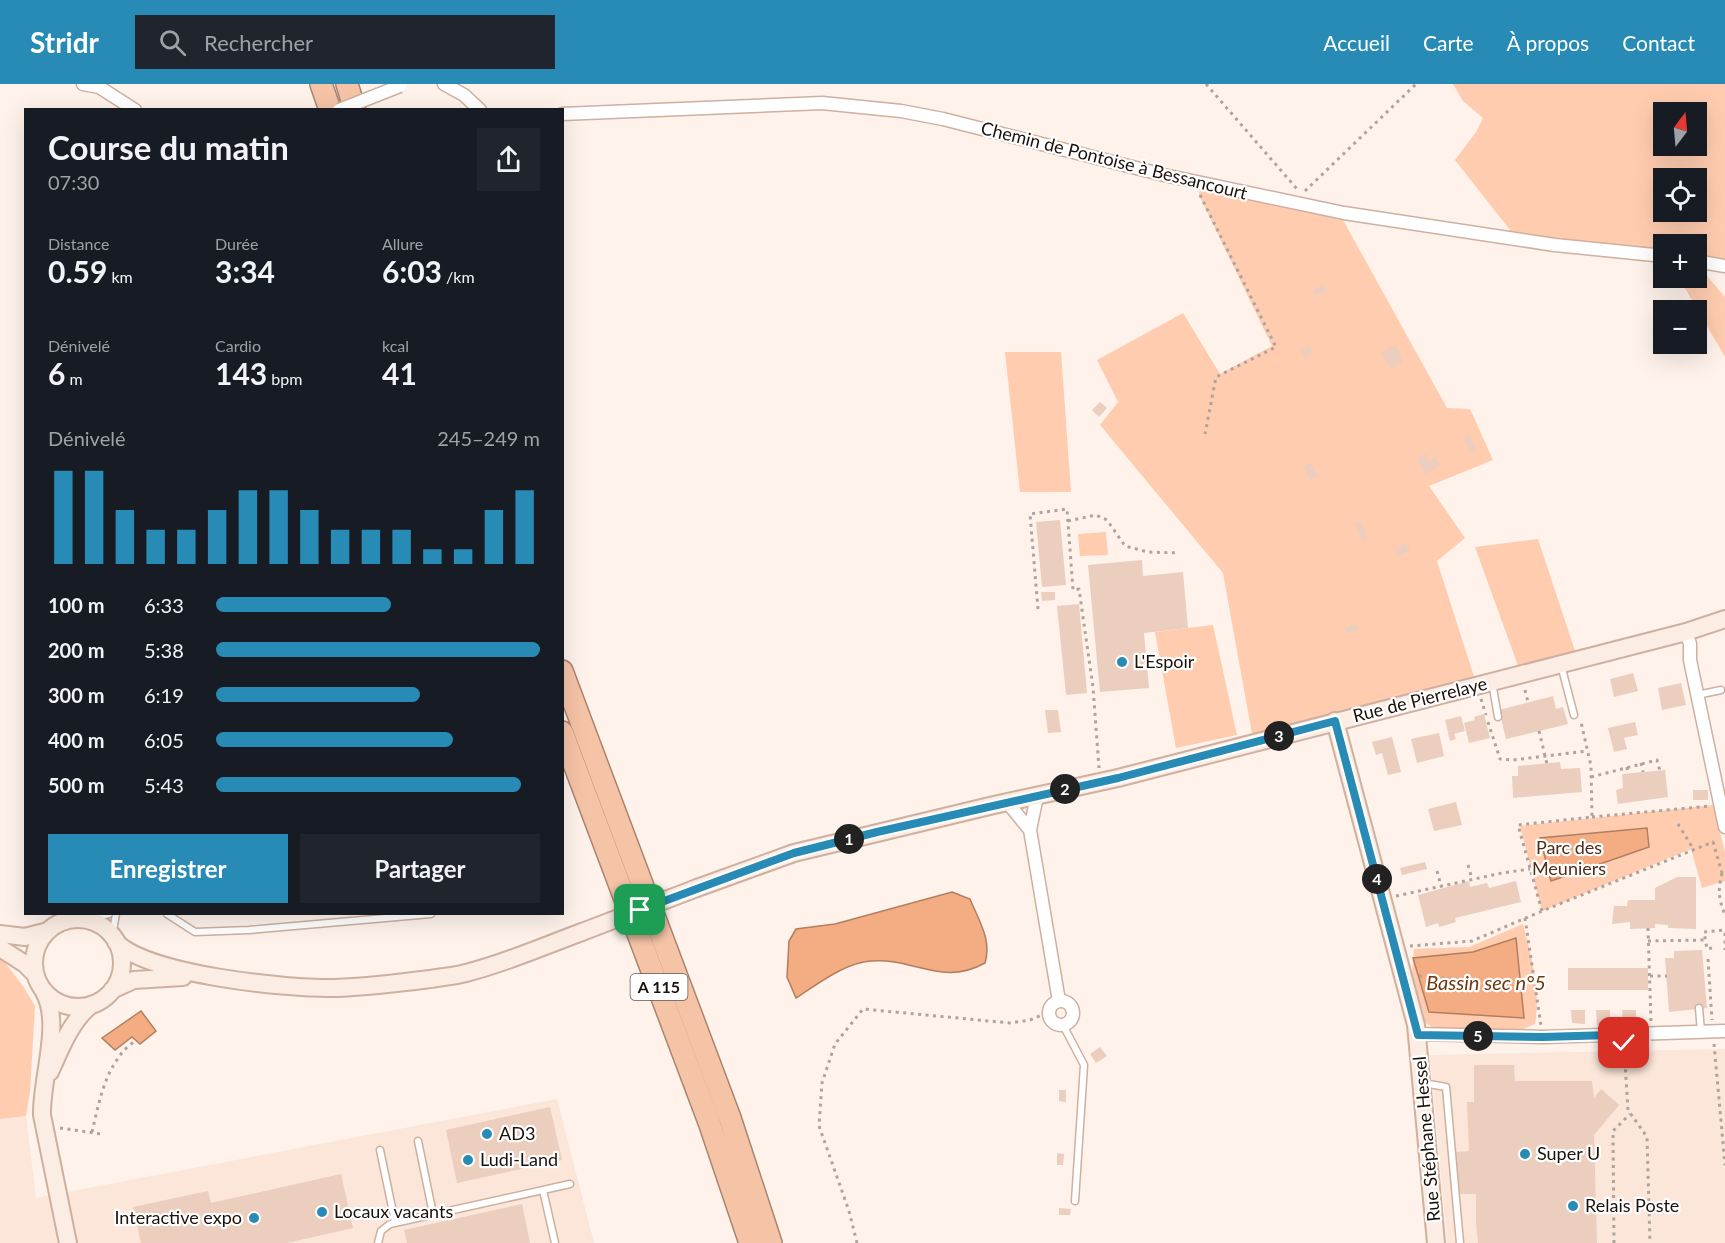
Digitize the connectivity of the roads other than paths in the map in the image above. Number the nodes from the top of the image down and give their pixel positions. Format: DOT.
graph roads {
  1 [pos="83,84"];
  2 [pos="321,84"];
  3 [pos="347,84"];
  4 [pos="444,84"];
  5 [pos="403,85"];
  6 [pos="132,108"];
  7 [pos="329,108"];
  8 [pos="344,108"];
  9 [pos="354,108"];
  10 [pos="478,108"];
  11 [pos="564,114"];
  12 [pos="1653,255"];
  13 [pos="1707,263"];
  14 [pos="1725,266"];
  15 [pos="1725,619"];
  16 [pos="1686,632"];
  17 [pos="1560,664"];
  18 [pos="564,676"];
  19 [pos="1484,684"];
  20 [pos="1721,690"];
  21 [pos="1697,695"];
  22 [pos="1574,715"];
  23 [pos="1498,717"];
  24 [pos="1335,721"];
  25 [pos="564,737"];
  26 [pos="1037,796"];
  27 [pos="1008,802"];
  28 [pos="1725,827"];
  29 [pos="1030,830"];
  30 [pos="105,915"];
  31 [pos="116,915"];
  32 [pos="170,915"];
  33 [pos="420,915"];
  34 [pos="84,920"];
  35 [pos="48,931"];
  36 [pos="0,934"];
  37 [pos="114,939"];
  38 [pos="0,948"];
  39 [pos="35,974"];
  40 [pos="217,977"];
  41 [pos="112,990"];
  42 [pos="44,992"];
  43 [pos="1059,1001"];
  44 [pos="90,1006"];
  45 [pos="1699,1008"];
  46 [pos="1063,1025"];
  47 [pos="1713,1031"];
  48 [pos="1418,1035"];
  49 [pos="45,1081"];
  50 [pos="1422,1083"];
  51 [pos="418,1142"];
  52 [pos="380,1150"];
  53 [pos="570,1184"];
  54 [pos="543,1190"];
  55 [pos="1075,1201"];
  56 [pos="433,1214"];
  57 [pos="395,1222"];
  58 [pos="68,1243"];
  59 [pos="378,1243"];
  60 [pos="555,1243"];
  61 [pos="750,1243"];
  62 [pos="771,1243"];
  63 [pos="1436,1243"];
  64 [pos="1460,1243"];
  1 -- 6 [label="street"];
  2 -- 7 [label="highway"];
  3 -- 9 [label="highway"];
  4 -- 10 [label="street"];
  5 -- 8 [label="street, bridge"];
  11 -- 12 [label="street, Chemin de Pontoise à Bessancourt"];
  13 -- 14 [label="street"];
  15 -- 16 [label="main road, Rue de Pierrelaye"];
  16 -- 17 [label="main road, Rue de Pierrelaye"];
  16 -- 21 [label="street"];
  17 -- 19 [label="main road, Rue de Pierrelaye"];
  17 -- 22 [label="lane"];
  18 -- 62 [label="highway, A 115"];
  19 -- 23 [label="lane"];
  19 -- 24 [label="main road, Rue de Pierrelaye"];
  20 -- 21 [label="lane"];
  21 -- 28 [label="street"];
  24 -- 26 [label="main road, Rue de Pierrelaye"];
  24 -- 48 [label="main road, Rue Stéphane Hessel"];
  25 -- 61 [label="highway, A 115"];
  26 -- 27 [label="main road, Rue de Pierrelaye"];
  26 -- 29 [label="street"];
  27 -- 29 [label="street"];
  27 -- 40 [label="main road, Rue de Pierrelaye, bridge"];
  29 -- 43 [label="street"];
  30 -- 34 [label="lane"];
  31 -- 37 [label="lane"];
  32 -- 33 [label="lane"];
  34 -- 35 [label="main road"];
  34 -- 37 [label="main road"];
  35 -- 36 [label="main road"];
  35 -- 39 [label="main road"];
  37 -- 40 [label="main road"];
  37 -- 41 [label="main road"];
  38 -- 39 [label="main road"];
  39 -- 42 [label="main road"];
  40 -- 41 [label="main road"];
  41 -- 44 [label="main road"];
  42 -- 44 [label="main road"];
  42 -- 49 [label="main road"];
  43 -- 46 [label="street"];
  43 -- 46 [label="street"];
  44 -- 49 [label="main road"];
  45 -- 47 [label="lane"];
  46 -- 55 [label="lane"];
  47 -- 48 [label="street"];
  48 -- 50 [label="main road, Rue Stéphane Hessel"];
  49 -- 58 [label="main road"];
  50 -- 63 [label="main road, Rue Stéphane Hessel"];
  50 -- 64 [label="lane"];
  51 -- 56 [label="lane"];
  52 -- 57 [label="lane"];
  53 -- 54 [label="lane"];
  54 -- 56 [label="lane"];
  54 -- 60 [label="lane"];
  56 -- 57 [label="lane"];
  57 -- 59 [label="lane"];
}
